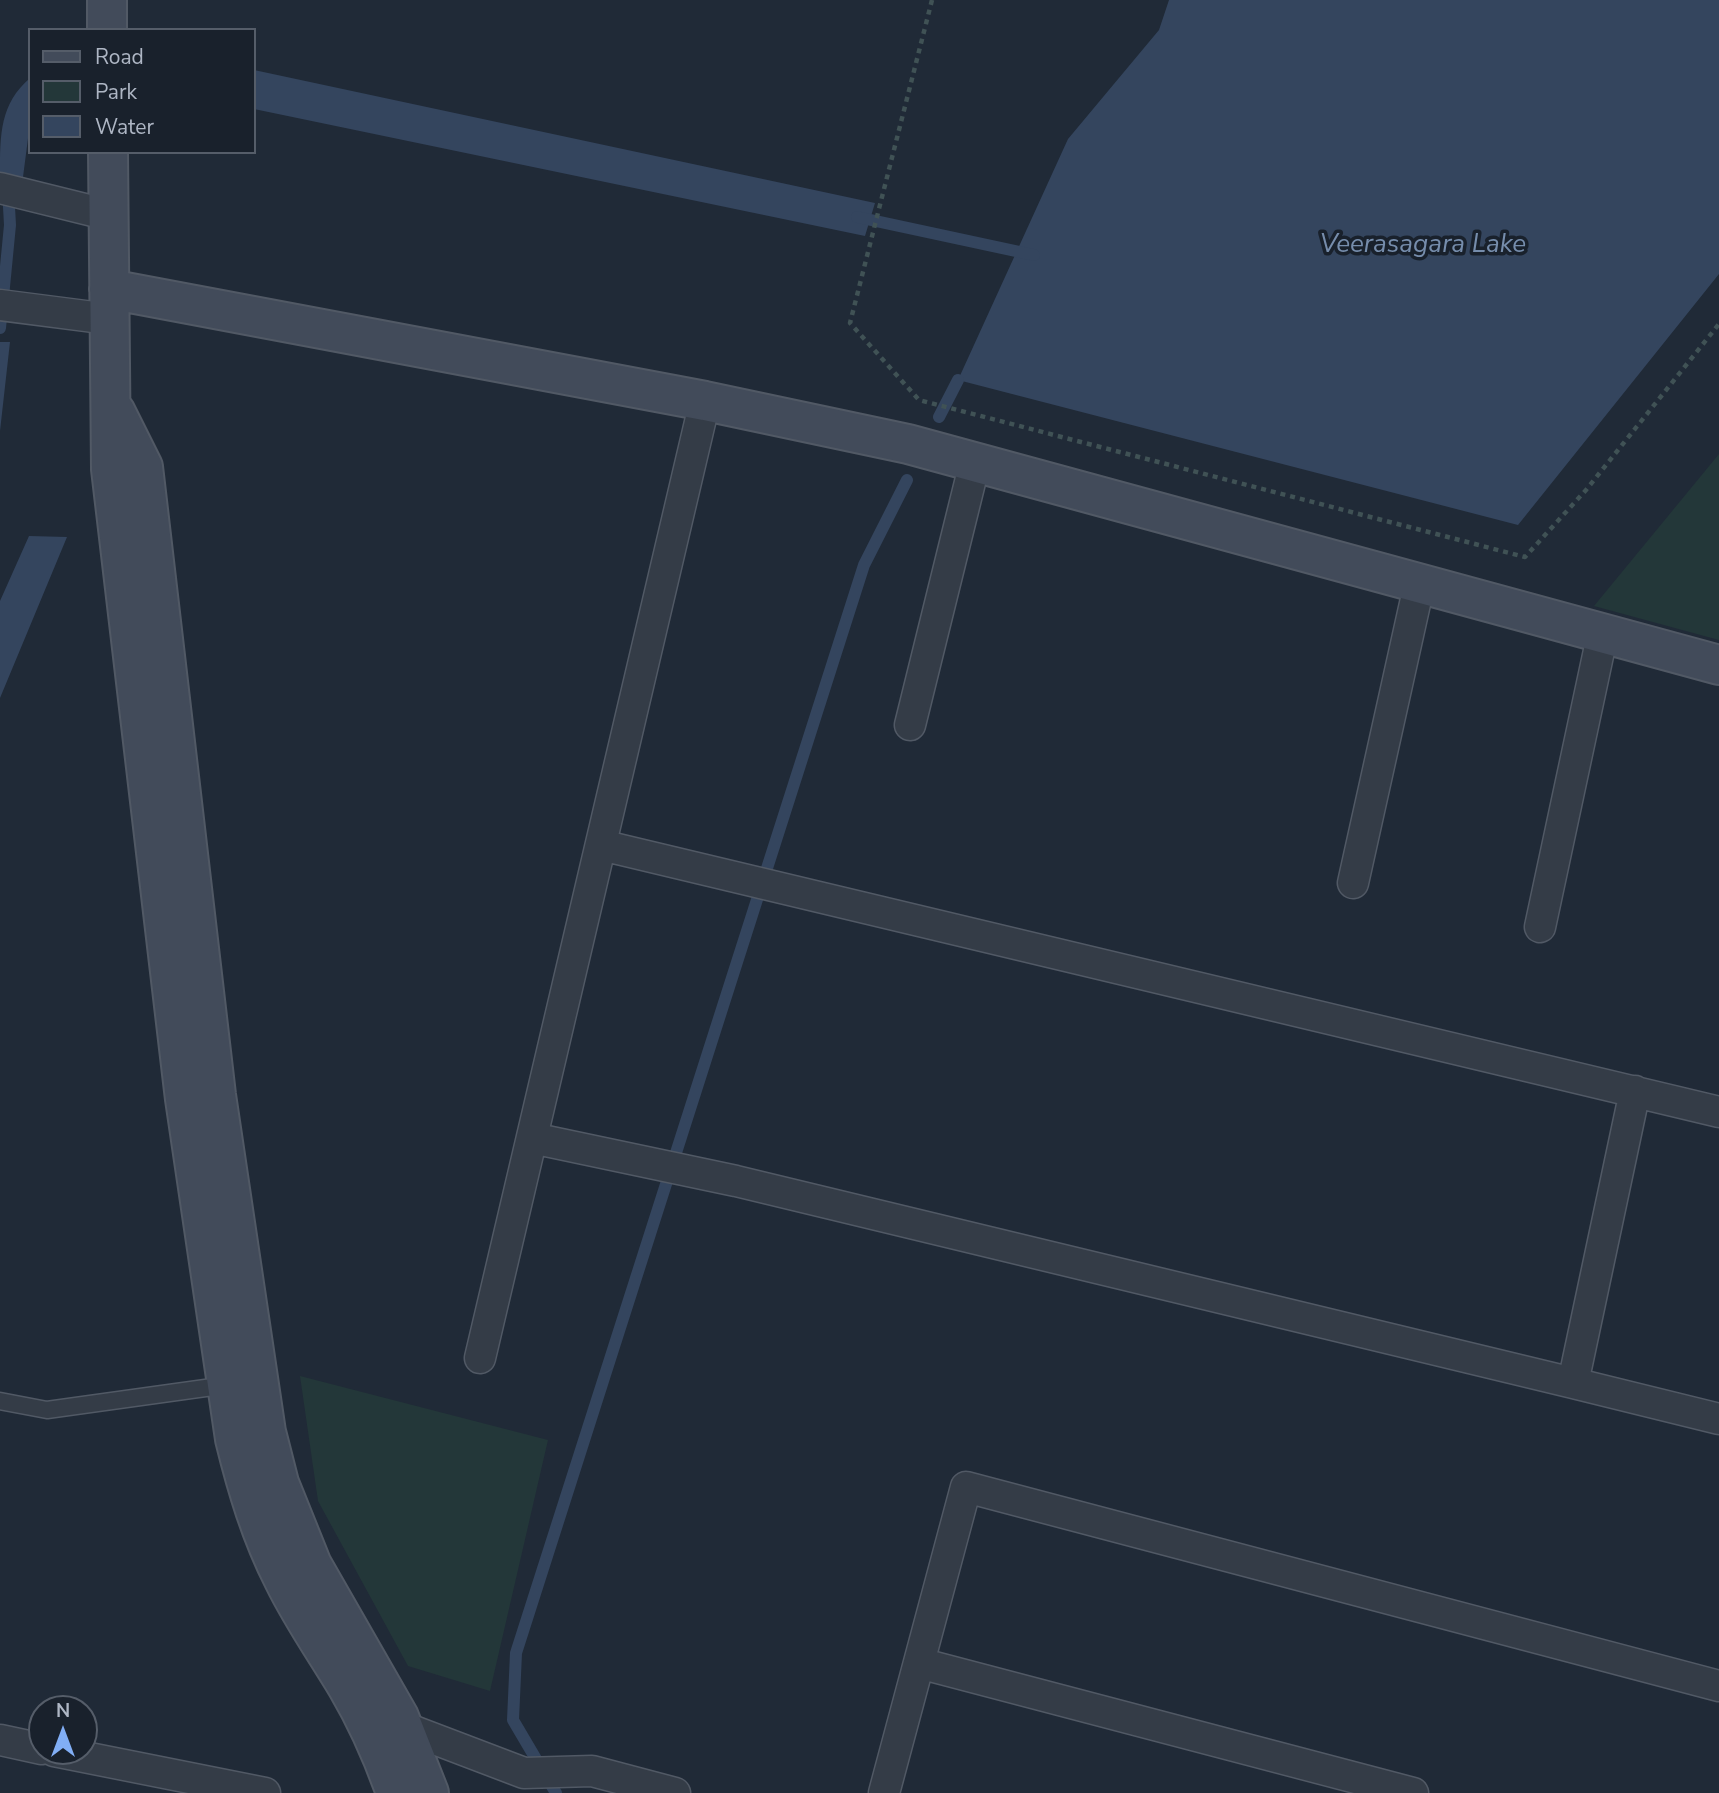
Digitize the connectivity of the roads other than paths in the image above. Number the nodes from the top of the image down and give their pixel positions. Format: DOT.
graph roads {
  1 [pos="107,0"];
  2 [pos="107,28"];
  3 [pos="108,154"];
  4 [pos="0,188"];
  5 [pos="108,215"];
  6 [pos="109,304"];
  7 [pos="0,305"];
  8 [pos="705,401"];
  9 [pos="975,462"];
  10 [pos="127,468"];
  11 [pos="1420,582"];
  12 [pos="1603,632"];
  13 [pos="1719,664"];
  14 [pos="910,725"];
  15 [pos="601,845"];
  16 [pos="1353,883"];
  17 [pos="1540,927"];
  18 [pos="1635,1091"];
  19 [pos="1719,1111"];
  20 [pos="532,1138"];
  21 [pos="480,1358"];
  22 [pos="1573,1383"];
  23 [pos="227,1385"];
  24 [pos="0,1401"];
  25 [pos="1719,1419"];
  26 [pos="919,1663"];
  27 [pos="1719,1686"];
  28 [pos="403,1727"];
  29 [pos="0,1740"];
  30 [pos="28,1746"];
  31 [pos="98,1760"];
  32 [pos="265,1793"];
  33 [pos="396,1793"];
  34 [pos="429,1793"];
  35 [pos="675,1793"];
  36 [pos="884,1793"];
  37 [pos="1413,1793"];
  1 -- 2 [label="street"];
  3 -- 5 [label="street"];
  4 -- 5 [label="street"];
  5 -- 6 [label="street"];
  6 -- 7 [label="street"];
  6 -- 8 [label="street"];
  6 -- 10 [label="street"];
  8 -- 9 [label="street"];
  8 -- 15 [label="street"];
  9 -- 11 [label="street"];
  9 -- 14 [label="street"];
  10 -- 23 [label="street"];
  10 -- 28 [label="street"];
  11 -- 12 [label="street"];
  11 -- 16 [label="street"];
  12 -- 13 [label="street"];
  12 -- 17 [label="street"];
  15 -- 18 [label="street"];
  15 -- 20 [label="street"];
  18 -- 19 [label="street"];
  18 -- 22 [label="street"];
  20 -- 21 [label="street"];
  20 -- 22 [label="street"];
  22 -- 25 [label="street"];
  23 -- 24 [label="lane"];
  23 -- 33 [label="street"];
  26 -- 27 [label="street"];
  26 -- 36 [label="street"];
  26 -- 37 [label="street"];
  28 -- 34 [label="street"];
  28 -- 35 [label="street"];
  29 -- 30 [label="street"];
  31 -- 32 [label="street"];
}
